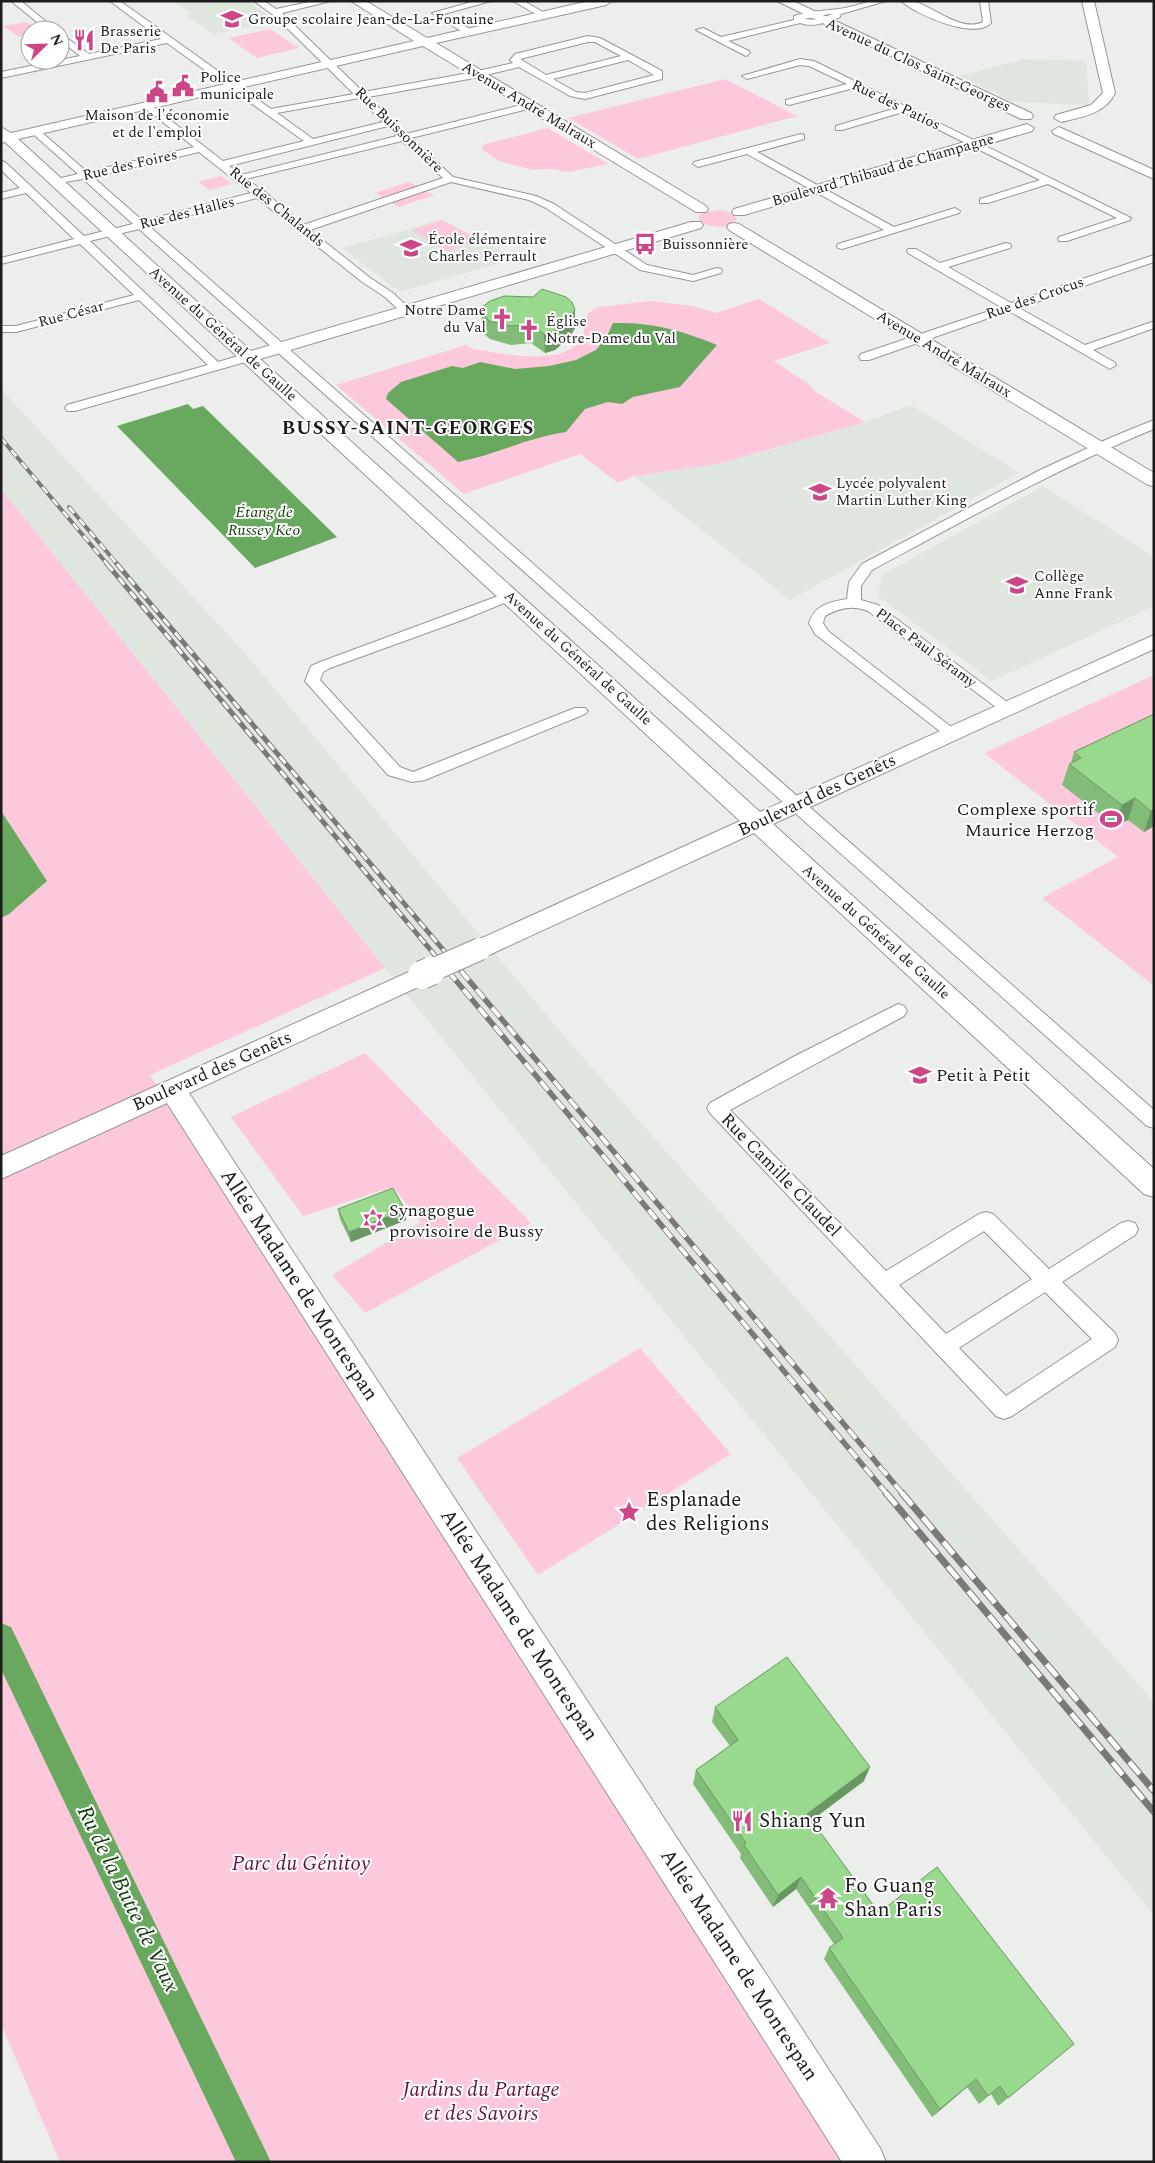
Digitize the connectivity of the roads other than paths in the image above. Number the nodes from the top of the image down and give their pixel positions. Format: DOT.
graph roads {
  1 [pos="15,1"];
  2 [pos="114,1"];
  3 [pos="258,1"];
  4 [pos="327,1"];
  5 [pos="356,1"];
  6 [pos="487,1"];
  7 [pos="517,1"];
  8 [pos="606,1"];
  9 [pos="783,1"];
  10 [pos="882,1"];
  11 [pos="905,1"];
  12 [pos="984,1"];
  13 [pos="1088,1"];
  14 [pos="275,12"];
  15 [pos="837,12"];
  16 [pos="544,15"];
  17 [pos="805,17"];
  18 [pos="39,20"];
  19 [pos="824,20"];
  20 [pos="700,30"];
  21 [pos="469,32"];
  22 [pos="168,40"];
  23 [pos="721,40"];
  24 [pos="425,42"];
  25 [pos="70,44"];
  26 [pos="746,53"];
  27 [pos="86,56"];
  28 [pos="629,57"];
  29 [pos="330,63"];
  30 [pos="520,64"];
  31 [pos="477,74"];
  32 [pos="1,75"];
  33 [pos="747,76"];
  34 [pos="544,78"];
  35 [pos="855,85"];
  36 [pos="232,86"];
  37 [pos="361,95"];
  38 [pos="789,102"];
  39 [pos="147,105"];
  40 [pos="529,106"];
  41 [pos="904,109"];
  42 [pos="268,112"];
  43 [pos="390,123"];
  44 [pos="1043,123"];
  45 [pos="839,128"];
  46 [pos="36,131"];
  47 [pos="4,136"];
  48 [pos="404,137"];
  49 [pos="801,137"];
  50 [pos="312,142"];
  51 [pos="974,143"];
  52 [pos="202,148"];
  53 [pos="748,151"];
  54 [pos="1,164"];
  55 [pos="223,164"];
  56 [pos="698,164"];
  57 [pos="1153,174"];
  58 [pos="85,175"];
  59 [pos="240,178"];
  60 [pos="450,179"];
  61 [pos="1049,180"];
  62 [pos="57,182"];
  63 [pos="28,190"];
  64 [pos="818,190"];
  65 [pos="261,194"];
  66 [pos="1,196"];
  67 [pos="984,200"];
  68 [pos="955,211"];
  69 [pos="720,220"];
  70 [pos="142,225"];
  71 [pos="304,228"];
  72 [pos="892,230"];
  73 [pos="112,233"];
  74 [pos="1063,239"];
  75 [pos="82,240"];
  76 [pos="842,246"];
  77 [pos="1006,246"];
  78 [pos="614,249"];
  79 [pos="912,252"];
  80 [pos="1154,258"];
  81 [pos="1,261"];
  82 [pos="938,267"];
  83 [pos="717,271"];
  84 [pos="141,296"];
  85 [pos="1008,307"];
  86 [pos="404,310"];
  87 [pos="1152,325"];
  88 [pos="1,330"];
  89 [pos="917,338"];
  90 [pos="280,348"];
  91 [pos="1083,350"];
  92 [pos="248,357"];
  93 [pos="865,357"];
  94 [pos="1110,365"];
  95 [pos="215,366"];
  96 [pos="71,408"];
  97 [pos="1154,424"];
  98 [pos="1097,447"];
  99 [pos="1154,481"];
  100 [pos="509,596"];
  101 [pos="854,601"];
  102 [pos="1154,641"];
  103 [pos="1006,708"];
  104 [pos="580,711"];
  105 [pos="951,733"];
  106 [pos="797,805"];
  107 [pos="757,823"];
  108 [pos="898,1011"];
  109 [pos="172,1089"];
  110 [pos="1154,1121"];
  111 [pos="1,1168"];
  112 [pos="1154,1186"];
  113 [pos="1128,1229"];
  114 [pos="1047,1281"];
  115 [pos="884,1282"];
  116 [pos="944,1346"];
  117 [pos="866,2162"];
  1 -- 18 [label="street"];
  2 -- 22 [label="street"];
  3 -- 14 [label="street, Rue Buissonnière"];
  4 -- 14 [label="street"];
  5 -- 24 [label="street, Avenue André Malraux"];
  6 -- 21 [label="street"];
  7 -- 16 [label="street"];
  8 -- 16 [label="street"];
  9 -- 17 [label="street, Avenue du Clos Saint-Georges"];
  10 -- 15 [label="street"];
  11 -- 12 [label="street"];
  13 -- 44 [label="street, Boulevard Thibaud de Champagne"];
  14 -- 29 [label="street, Rue Buissonnière"];
  15 -- 17 [label="street"];
  15 -- 19 [label="street"];
  16 -- 21 [label="street"];
  17 -- 19 [label="street, Avenue du Clos Saint-Georges"];
  17 -- 23 [label="street"];
  19 -- 44 [label="street, Avenue du Clos Saint-Georges"];
  20 -- 23 [label="street"];
  21 -- 24 [label="street"];
  22 -- 27 [label="street"];
  22 -- 36 [label="street"];
  23 -- 26 [label="street"];
  24 -- 29 [label="street"];
  24 -- 31 [label="street, Avenue André Malraux"];
  25 -- 27 [label="street"];
  27 -- 32 [label="street"];
  28 -- 30 [label="street"];
  28 -- 34 [label="street"];
  28 -- 34 [label="street"];
  29 -- 36 [label="street"];
  29 -- 37 [label="street, Rue Buissonnière"];
  30 -- 31 [label="street"];
  30 -- 34 [label="street"];
  31 -- 37 [label="street"];
  31 -- 40 [label="street, Avenue André Malraux"];
  33 -- 35 [label="street, Rue des Patios"];
  35 -- 38 [label="street"];
  35 -- 41 [label="street, Rue des Patios"];
  36 -- 39 [label="street"];
  36 -- 42 [label="street"];
  37 -- 42 [label="street"];
  37 -- 43 [label="street, Rue Buissonnière"];
  39 -- 46 [label="street"];
  39 -- 52 [label="street, Rue des Chalands"];
  40 -- 48 [label="street"];
  40 -- 69 [label="street, Avenue André Malraux"];
  41 -- 45 [label="street"];
  41 -- 51 [label="street, Rue des Patios"];
  42 -- 50 [label="street"];
  43 -- 48 [label="street, Rue Buissonnière"];
  43 -- 50 [label="street"];
  44 -- 51 [label="street, Boulevard Thibaud de Champagne"];
  44 -- 57 [label="street, Avenue du Clos Saint-Georges"];
  46 -- 47 [label="street"];
  46 -- 58 [label="street, Avenue du Général de Gaulle"];
  47 -- 62 [label="street, Avenue du Général de Gaulle"];
  48 -- 59 [label="street"];
  48 -- 60 [label="street, Rue Buissonnière"];
  49 -- 53 [label="street"];
  50 -- 55 [label="street"];
  51 -- 61 [label="street, Rue des Patios"];
  51 -- 64 [label="street, Boulevard Thibaud de Champagne"];
  52 -- 55 [label="street, Rue des Chalands"];
  52 -- 58 [label="street, Rue des Foires"];
  53 -- 56 [label="street"];
  53 -- 64 [label="street"];
  54 -- 63 [label="street"];
  55 -- 59 [label="street, Rue des Chalands"];
  58 -- 62 [label="street, Rue des Foires"];
  58 -- 70 [label="street, Avenue du Général de Gaulle"];
  59 -- 65 [label="street, Rue des Chalands"];
  60 -- 71 [label="street"];
  60 -- 78 [label="street, Rue Buissonnière"];
  61 -- 67 [label="street"];
  61 -- 74 [label="street, Rue des Patios"];
  62 -- 73 [label="street, Avenue du Général de Gaulle"];
  63 -- 66 [label="street"];
  63 -- 75 [label="street"];
  64 -- 69 [label="street, Boulevard Thibaud de Champagne"];
  64 -- 72 [label="street"];
  65 -- 70 [label="street, Rue des Halles"];
  65 -- 71 [label="street, Rue des Chalands"];
  68 -- 72 [label="street"];
  69 -- 78 [label="street, Boulevard Thibaud de Champagne"];
  69 -- 89 [label="street, Avenue André Malraux"];
  70 -- 73 [label="street, Rue des Halles"];
  70 -- 90 [label="street, Avenue du Général de Gaulle"];
  71 -- 86 [label="street, Rue des Chalands"];
  72 -- 76 [label="street"];
  73 -- 75 [label="street"];
  73 -- 92 [label="street, Avenue du Général de Gaulle"];
  75 -- 81 [label="street"];
  75 -- 84 [label="street"];
  77 -- 82 [label="street"];
  78 -- 83 [label="street"];
  78 -- 86 [label="street, Boulevard Thibaud de Champagne"];
  79 -- 82 [label="street"];
  80 -- 85 [label="street, Rue des Crocus"];
  82 -- 85 [label="street"];
  84 -- 88 [label="street, Rue César"];
  84 -- 95 [label="street"];
  85 -- 89 [label="street, Rue des Crocus"];
  85 -- 91 [label="street"];
  86 -- 90 [label="street, Boulevard Thibaud de Champagne"];
  87 -- 91 [label="street"];
  89 -- 93 [label="street, Rue des Crocus"];
  89 -- 98 [label="street, Avenue André Malraux"];
  90 -- 92 [label="street, Boulevard Thibaud de Champagne"];
  90 -- 106 [label="street, Avenue du Général de Gaulle"];
  91 -- 94 [label="street"];
  92 -- 95 [label="street, Boulevard Thibaud de Champagne"];
  92 -- 100 [label="street, Avenue du Général de Gaulle"];
  95 -- 96 [label="street, Boulevard Thibaud de Champagne"];
  97 -- 98 [label="street"];
  98 -- 99 [label="street, Avenue André Malraux"];
  98 -- 101 [label="street"];
  100 -- 104 [label="street"];
  100 -- 107 [label="street, Avenue du Général de Gaulle"];
  101 -- 103 [label="street, Place Paul Séramy"];
  101 -- 105 [label="street, Place Paul Séramy"];
  102 -- 103 [label="street, Boulevard des Genêts"];
  103 -- 105 [label="street, Boulevard des Genêts"];
  105 -- 106 [label="street, Boulevard des Genêts"];
  106 -- 107 [label="street, Boulevard des Genêts"];
  106 -- 110 [label="street, Avenue du Général de Gaulle"];
  107 -- 109 [label="street, Boulevard des Genêts, bridge"];
  107 -- 112 [label="street, Avenue du Général de Gaulle"];
  108 -- 115 [label="street, Rue Camille Claudel"];
  109 -- 111 [label="street, Boulevard des Genêts"];
  109 -- 117 [label="street, Allée Madame de Montespan"];
  113 -- 114 [label="street"];
  114 -- 115 [label="street, Rue Camille Claudel"];
  114 -- 116 [label="street"];
  114 -- 116 [label="street, Rue Camille Claudel"];
  115 -- 116 [label="street, Rue Camille Claudel"];
}
